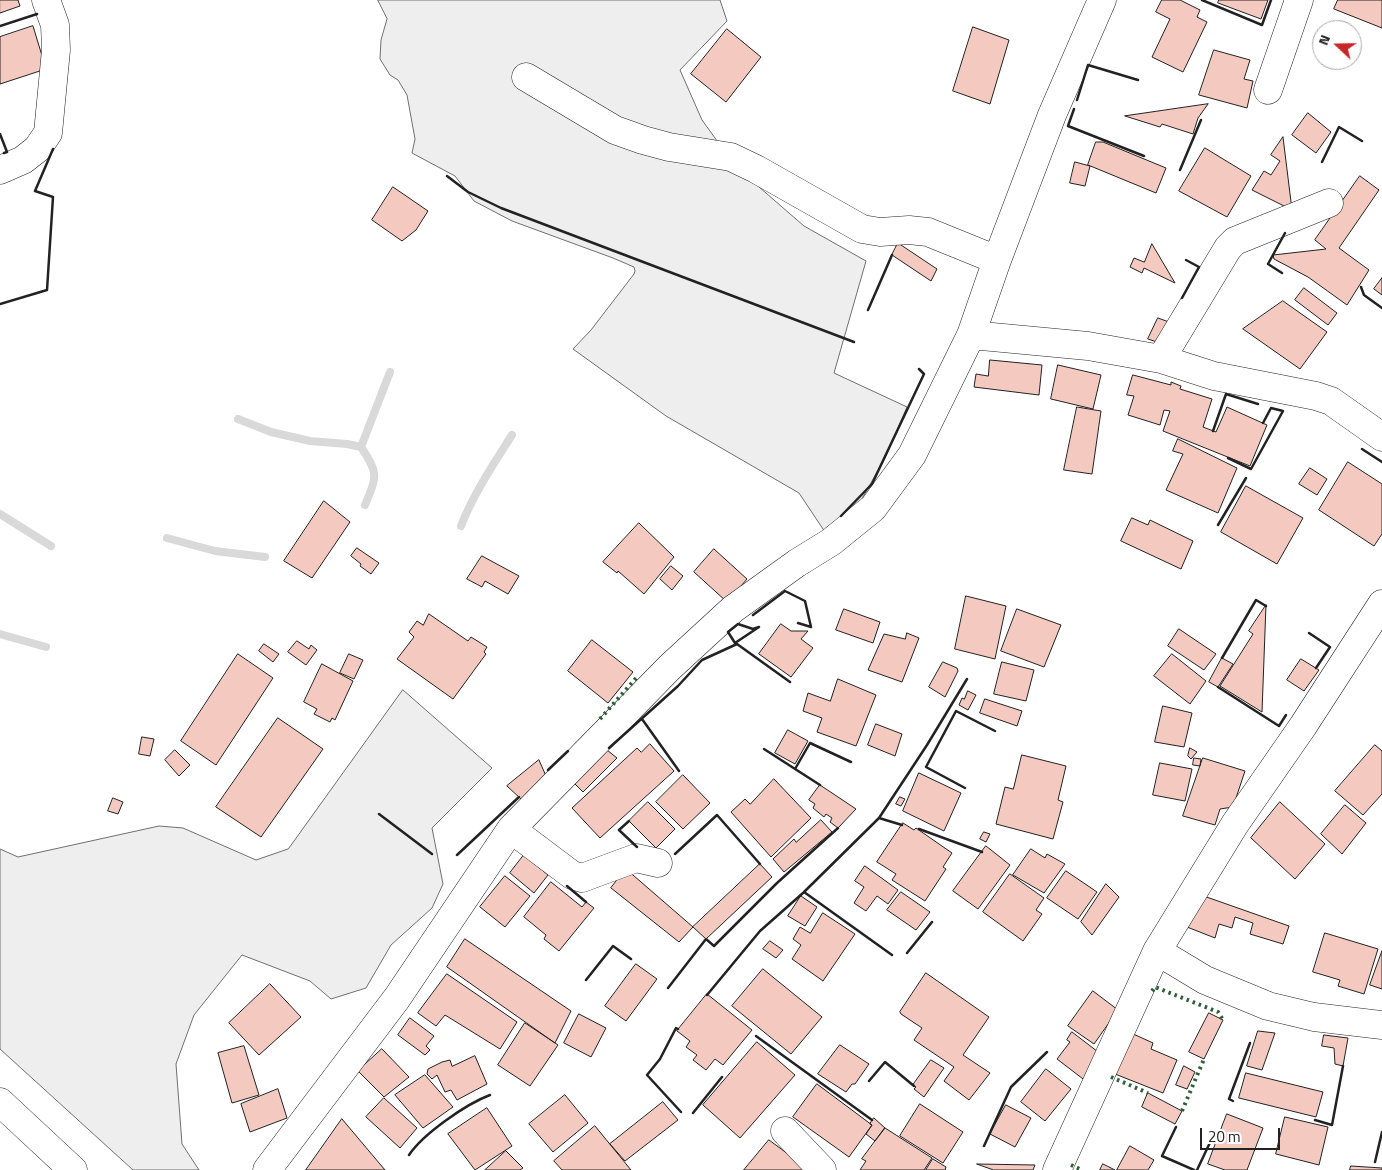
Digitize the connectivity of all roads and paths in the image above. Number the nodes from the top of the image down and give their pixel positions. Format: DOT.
graph roads {
  1 [pos="46,0"];
  2 [pos="1102,0"];
  3 [pos="1299,0"];
  4 [pos="526,77"];
  5 [pos="1268,90"];
  6 [pos="0,170"];
  7 [pos="1329,203"];
  8 [pos="997,260"];
  9 [pos="971,335"];
  10 [pos="1161,359"];
  11 [pos="1382,437"];
  12 [pos="1382,604"];
  13 [pos="510,829"];
  14 [pos="658,863"];
  15 [pos="1157,951"];
  16 [pos="1382,1025"];
  17 [pos="0,1102"];
  18 [pos="785,1131"];
  19 [pos="73,1170"];
  20 [pos="267,1170"];
  21 [pos="822,1170"];
  22 [pos="1057,1170"];
  1 -- 6 [label="main road"];
  2 -- 8 [label="main road"];
  3 -- 5 [label="main road"];
  4 -- 8 [label="main road"];
  7 -- 10 [label="main road"];
  8 -- 9 [label="main road"];
  9 -- 10 [label="main road"];
  9 -- 13 [label="main road"];
  10 -- 11 [label="main road"];
  12 -- 15 [label="main road"];
  13 -- 14 [label="main road"];
  13 -- 20 [label="main road"];
  15 -- 16 [label="main road"];
  15 -- 22 [label="main road"];
  17 -- 19 [label="main road"];
  18 -- 21 [label="main road"];
}
